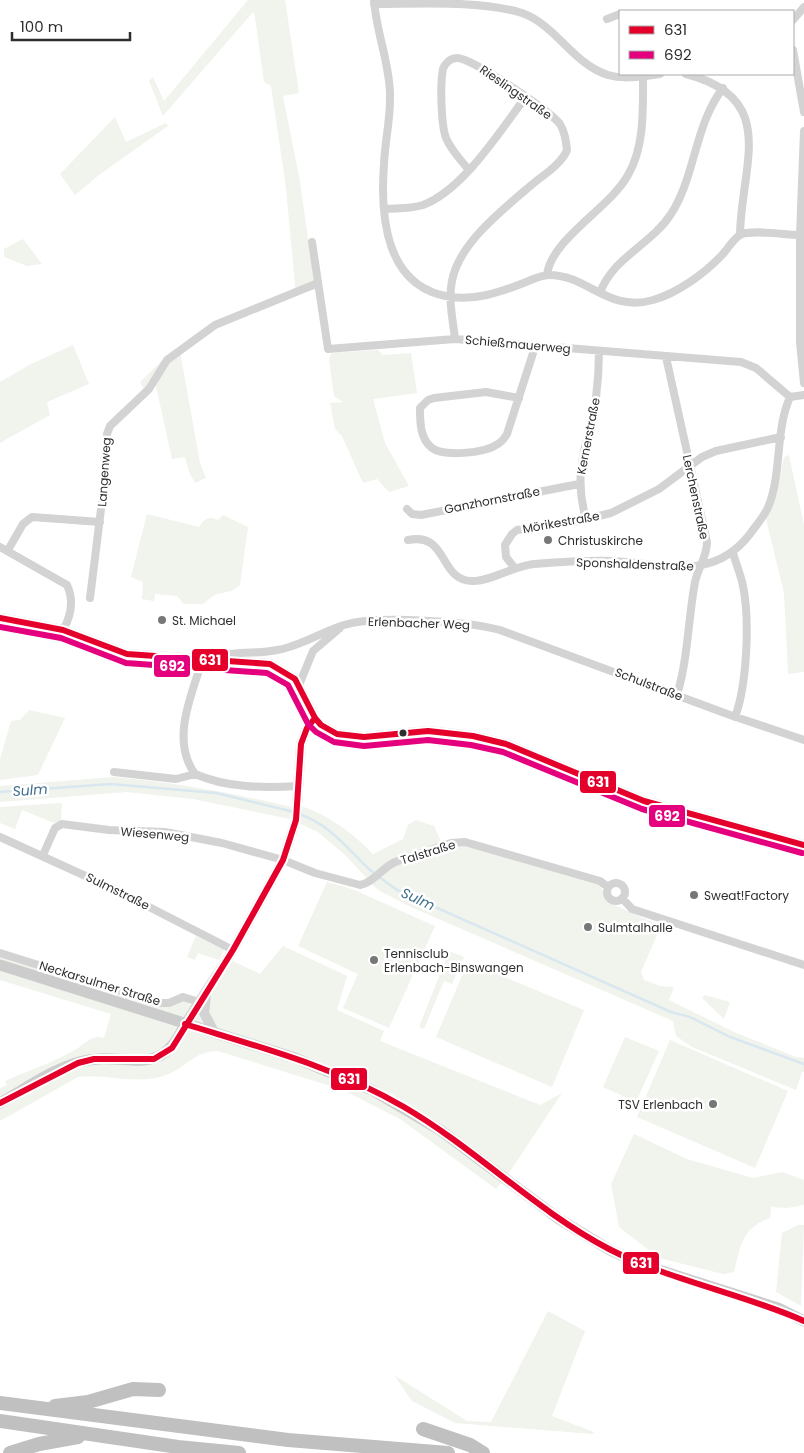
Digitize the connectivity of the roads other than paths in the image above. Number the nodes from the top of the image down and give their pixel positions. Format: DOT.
graph roads {
  1 [pos="374,2"];
  2 [pos="804,8"];
  3 [pos="619,14"];
  4 [pos="607,19"];
  5 [pos="794,19"];
  6 [pos="794,56"];
  7 [pos="690,75"];
  8 [pos="643,76"];
  9 [pos="723,88"];
  10 [pos="525,98"];
  11 [pos="804,112"];
  12 [pos="804,131"];
  13 [pos="804,163"];
  14 [pos="468,169"];
  15 [pos="385,208"];
  16 [pos="740,235"];
  17 [pos="800,235"];
  18 [pos="312,242"];
  19 [pos="547,275"];
  20 [pos="318,283"];
  21 [pos="600,293"];
  22 [pos="451,297"];
  23 [pos="802,297"];
  24 [pos="455,339"];
  25 [pos="535,347"];
  26 [pos="599,351"];
  27 [pos="666,356"];
  28 [pos="803,374"];
  29 [pos="804,383"];
  30 [pos="804,395"];
  31 [pos="519,398"];
  32 [pos="790,398"];
  33 [pos="781,437"];
  34 [pos="690,465"];
  35 [pos="579,484"];
  36 [pos="407,509"];
  37 [pos="586,519"];
  38 [pos="100,522"];
  39 [pos="408,540"];
  40 [pos="4,548"];
  41 [pos="733,553"];
  42 [pos="700,566"];
  43 [pos="514,567"];
  44 [pos="90,598"];
  45 [pos="0,618"];
  46 [pos="343,625"];
  47 [pos="494,628"];
  48 [pos="64,630"];
  49 [pos="209,659"];
  50 [pos="299,685"];
  51 [pos="677,695"];
  52 [pos="735,717"];
  53 [pos="315,718"];
  54 [pos="804,740"];
  55 [pos="114,772"];
  56 [pos="195,774"];
  57 [pos="298,786"];
  58 [pos="0,837"];
  59 [pos="804,845"];
  60 [pos="42,855"];
  61 [pos="283,860"];
  62 [pos="608,887"];
  63 [pos="622,898"];
  64 [pos="233,950"];
  65 [pos="0,953"];
  66 [pos="0,965"];
  67 [pos="804,965"];
  68 [pos="206,992"];
  69 [pos="199,1002"];
  70 [pos="185,1024"];
  71 [pos="211,1032"];
  72 [pos="0,1103"];
  73 [pos="804,1321"];
  74 [pos="159,1390"];
  75 [pos="0,1403"];
  76 [pos="32,1408"];
  77 [pos="0,1421"];
  78 [pos="422,1428"];
  79 [pos="89,1435"];
  80 [pos="10,1453"];
  81 [pos="239,1453"];
  82 [pos="448,1453"];
  83 [pos="483,1453"];
  1 -- 8 [label="street"];
  1 -- 15 [label="street"];
  2 -- 5 [label="street"];
  3 -- 4 [label="street"];
  6 -- 11 [label="street"];
  7 -- 9 [label="street"];
  8 -- 19 [label="street"];
  9 -- 16 [label="street"];
  9 -- 21 [label="street"];
  10 -- 14 [label="street"];
  10 -- 14 [label="street, Rieslingstraße"];
  10 -- 22 [label="street, Rieslingstraße"];
  12 -- 13 [label="street"];
  13 -- 17 [label="street"];
  14 -- 15 [label="street"];
  15 -- 22 [label="street"];
  16 -- 17 [label="street"];
  16 -- 21 [label="street"];
  17 -- 23 [label="street"];
  18 -- 20 [label="street, Schießmauerweg"];
  19 -- 21 [label="street"];
  19 -- 22 [label="street"];
  20 -- 24 [label="street, Schießmauerweg"];
  20 -- 38 [label="street, Langenweg"];
  22 -- 24 [label="street, Rieslingstraße"];
  23 -- 28 [label="street"];
  24 -- 25 [label="street, Schießmauerweg"];
  25 -- 26 [label="street, Schießmauerweg"];
  25 -- 31 [label="street"];
  26 -- 27 [label="street, Schießmauerweg"];
  26 -- 35 [label="street, Kernerstraße"];
  27 -- 32 [label="street, Schießmauerweg"];
  27 -- 34 [label="street, Lerchenstraße"];
  28 -- 29 [label="street"];
  30 -- 32 [label="street"];
  31 -- 31 [label="street"];
  32 -- 33 [label="street"];
  33 -- 34 [label="street, Mörikestraße"];
  33 -- 41 [label="street"];
  34 -- 37 [label="street, Mörikestraße"];
  34 -- 42 [label="street, Lerchenstraße"];
  35 -- 36 [label="street, Ganzhornstraße"];
  35 -- 37 [label="street, Kernerstraße"];
  37 -- 43 [label="street, Mörikestraße"];
  38 -- 40 [label="street"];
  38 -- 44 [label="street, Langenweg"];
  39 -- 43 [label="street, Sponshaldenstraße"];
  40 -- 48 [label="street"];
  41 -- 42 [label="street, Sponshaldenstraße"];
  41 -- 52 [label="street"];
  42 -- 43 [label="street, Sponshaldenstraße"];
  42 -- 51 [label="street, Lerchenstraße"];
  45 -- 48 [label="street"];
  46 -- 47 [label="street, Erlenbacher Weg"];
  46 -- 49 [label="street, Erlenbacher Weg"];
  46 -- 50 [label="street"];
  47 -- 51 [label="street, Schulstraße"];
  48 -- 49 [label="street"];
  49 -- 50 [label="street"];
  49 -- 56 [label="street"];
  50 -- 53 [label="street"];
  51 -- 52 [label="street, Schulstraße"];
  52 -- 54 [label="street, Schulstraße"];
  53 -- 57 [label="street"];
  53 -- 59 [label="street"];
  55 -- 56 [label="street"];
  56 -- 57 [label="street"];
  57 -- 61 [label="street"];
  58 -- 60 [label="street, Sulmstraße"];
  60 -- 61 [label="street, Wiesenweg"];
  60 -- 64 [label="street, Sulmstraße"];
  61 -- 62 [label="street, Talstraße"];
  61 -- 64 [label="street"];
  62 -- 63 [label="street, Talstraße"];
  62 -- 63 [label="street, Talstraße"];
  63 -- 67 [label="street, Talstraße"];
  64 -- 68 [label="street"];
  65 -- 69 [label="street, Neckarsulmer Straße"];
  66 -- 70 [label="main road"];
  68 -- 69 [label="street"];
  68 -- 71 [label="street"];
  69 -- 70 [label="street"];
  70 -- 71 [label="main road"];
  70 -- 72 [label="main road"];
  71 -- 73 [label="main road"];
  74 -- 76 [label="highway"];
  75 -- 76 [label="highway"];
  76 -- 82 [label="highway"];
  77 -- 79 [label="highway"];
  78 -- 83 [label="highway"];
  79 -- 80 [label="highway"];
  79 -- 81 [label="highway"];
}
